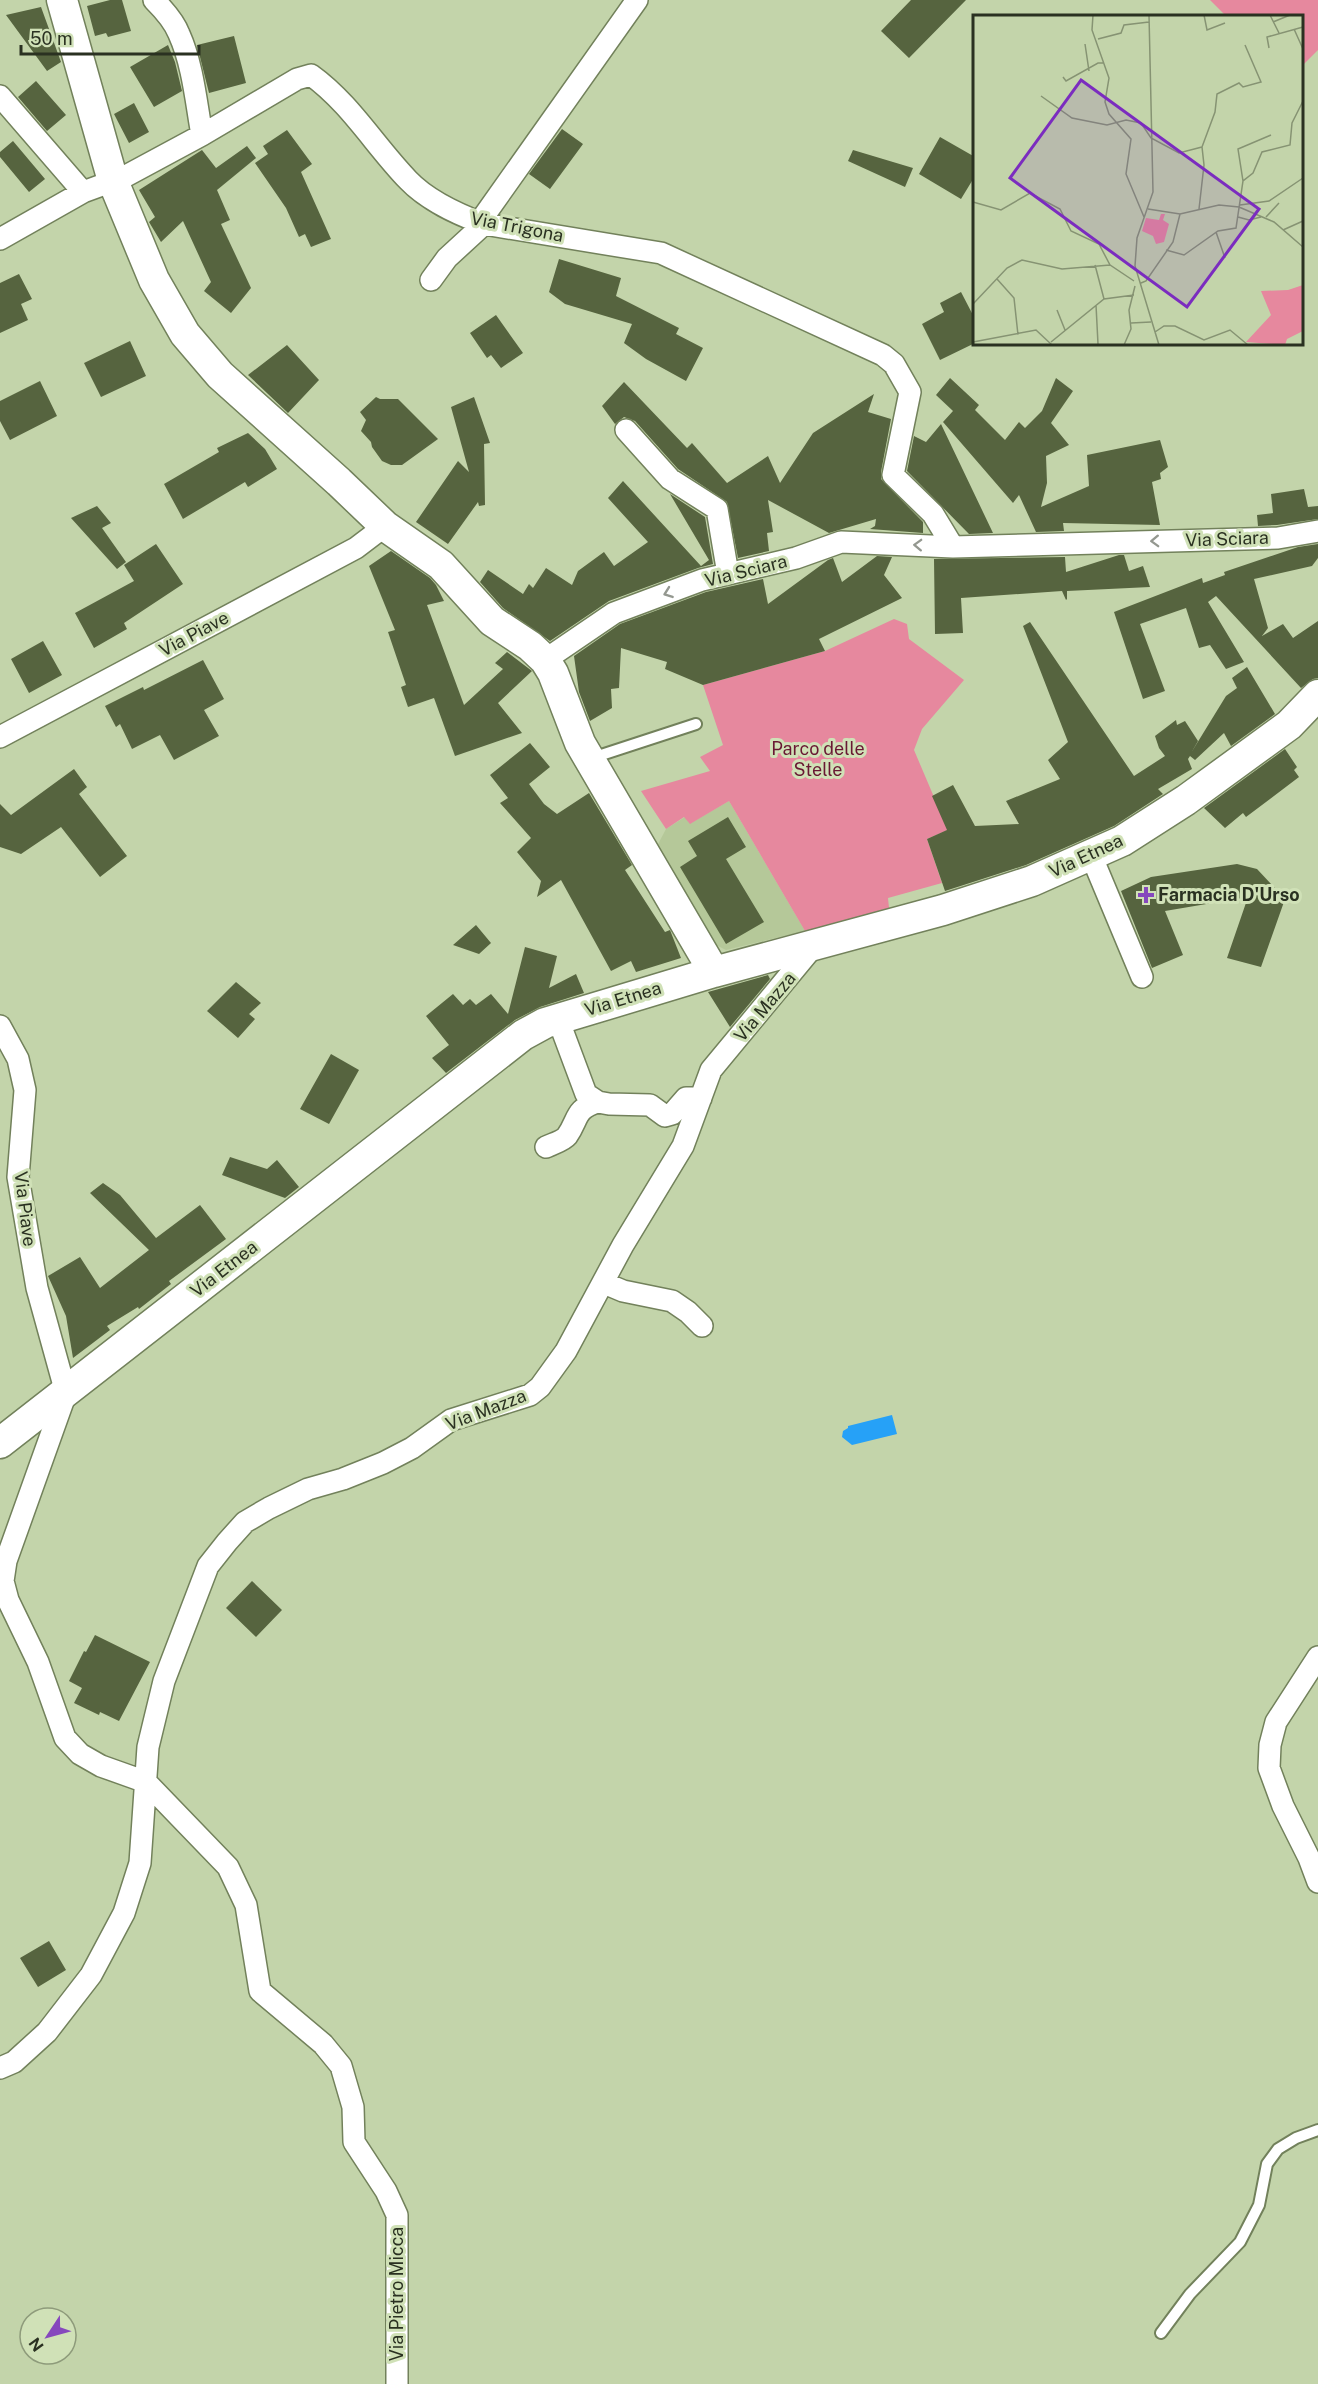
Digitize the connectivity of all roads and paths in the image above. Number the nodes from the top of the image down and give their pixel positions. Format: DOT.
graph roads {
  1 [pos="62,0"];
  2 [pos="154,0"];
  3 [pos="637,0"];
  4 [pos="0,96"];
  5 [pos="202,135"];
  6 [pos="113,182"];
  7 [pos="83,192"];
  8 [pos="482,224"];
  9 [pos="0,239"];
  10 [pos="431,280"];
  11 [pos="626,430"];
  12 [pos="385,526"];
  13 [pos="1318,531"];
  14 [pos="953,547"];
  15 [pos="728,574"];
  16 [pos="545,660"];
  17 [pos="1318,695"];
  18 [pos="696,724"];
  19 [pos="0,737"];
  20 [pos="589,759"];
  21 [pos="1091,855"];
  22 [pos="817,942"];
  23 [pos="714,972"];
  24 [pos="1142,977"];
  25 [pos="558,1019"];
  26 [pos="0,1026"];
  27 [pos="701,1098"];
  28 [pos="598,1102"];
  29 [pos="546,1147"];
  30 [pos="604,1283"];
  31 [pos="702,1326"];
  32 [pos="66,1393"];
  33 [pos="0,1443"];
  34 [pos="1318,1657"];
  35 [pos="146,1782"];
  36 [pos="1318,1882"];
  37 [pos="0,2068"];
  38 [pos="1318,2130"];
  39 [pos="1161,2333"];
  40 [pos="397,2384"];
  1 -- 6 [label="main road"];
  2 -- 5 [label="street"];
  3 -- 8 [label="street"];
  4 -- 7 [label="street"];
  5 -- 6 [label="street, Via Trigona"];
  5 -- 8 [label="street, Via Trigona"];
  6 -- 7 [label="street, Via Trigona"];
  6 -- 12 [label="main road"];
  7 -- 9 [label="street, Via Trigona"];
  8 -- 10 [label="street"];
  8 -- 14 [label="street, Via Trigona"];
  11 -- 15 [label="street"];
  12 -- 16 [label="main road"];
  12 -- 19 [label="street, Via Piave"];
  13 -- 14 [label="street, Via Sciara, one-way"];
  14 -- 15 [label="street, Via Sciara, one-way"];
  15 -- 16 [label="street, Via Sciara, one-way"];
  16 -- 20 [label="main road"];
  17 -- 21 [label="main road, Via Etnea"];
  18 -- 20 [label="lane"];
  20 -- 23 [label="main road"];
  21 -- 22 [label="main road, Via Etnea"];
  21 -- 24 [label="street"];
  22 -- 23 [label="main road, Via Etnea"];
  22 -- 27 [label="street, Via Mazza"];
  23 -- 25 [label="main road, Via Etnea"];
  25 -- 28 [label="street"];
  25 -- 32 [label="main road, Via Etnea"];
  26 -- 32 [label="street, Via Piave"];
  27 -- 28 [label="street"];
  27 -- 30 [label="street, Via Mazza"];
  28 -- 29 [label="street"];
  30 -- 31 [label="street"];
  30 -- 35 [label="street, Via Mazza"];
  32 -- 33 [label="main road, Via Etnea"];
  32 -- 35 [label="street, Via Pietro Micca"];
  34 -- 36 [label="street"];
  35 -- 37 [label="street, Via Mazza"];
  35 -- 40 [label="street, Via Pietro Micca"];
  38 -- 39 [label="lane"];
}
